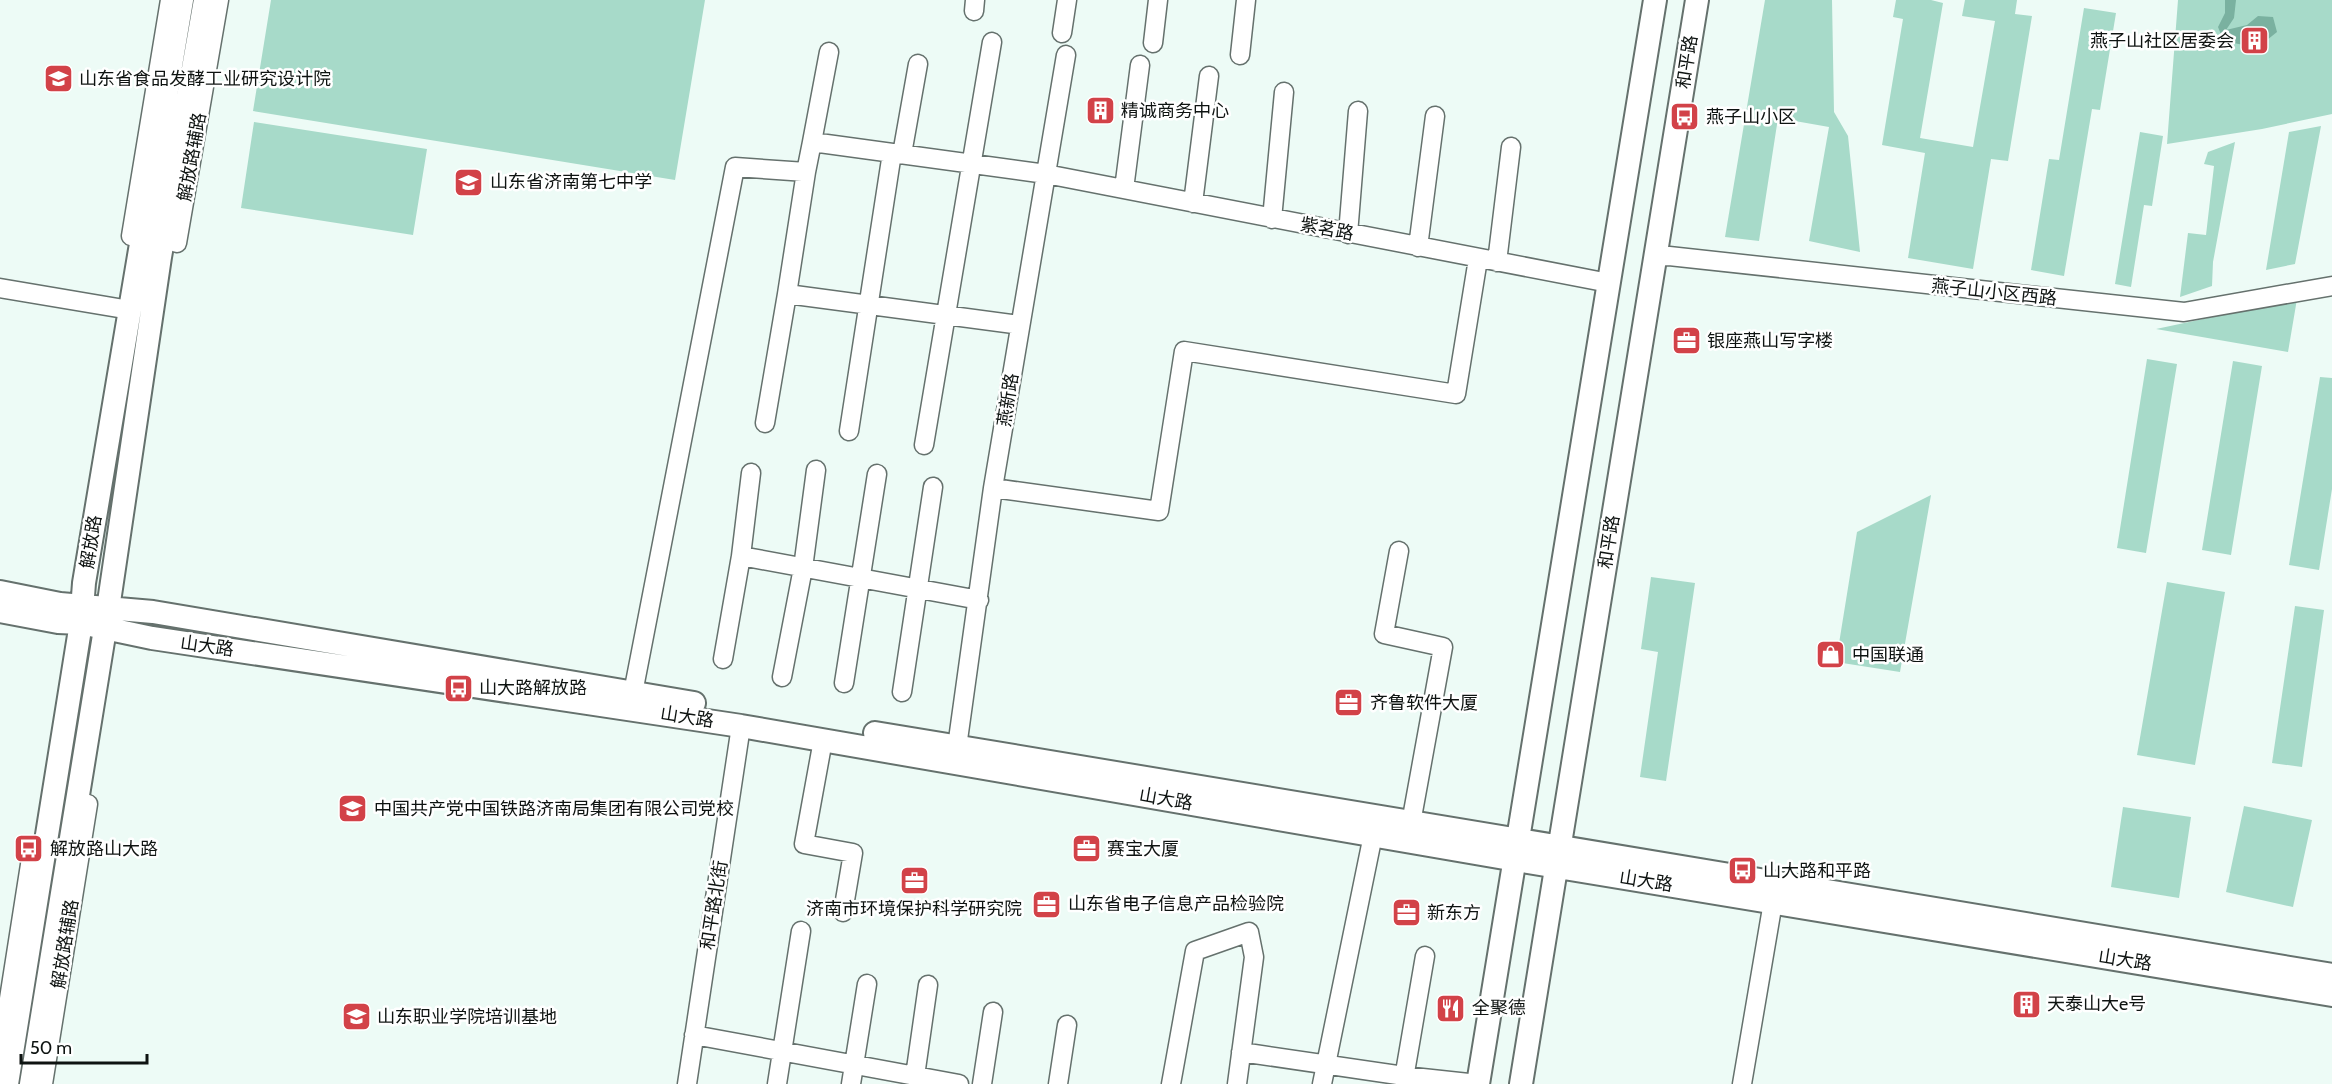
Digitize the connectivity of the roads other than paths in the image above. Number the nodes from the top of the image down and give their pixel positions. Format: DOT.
graph roads {
  1 [pos="170,0"];
  2 [pos="182,0"];
  3 [pos="205,0"];
  4 [pos="219,0"];
  5 [pos="1067,0"];
  6 [pos="1158,0"];
  7 [pos="1246,0"];
  8 [pos="1655,0"];
  9 [pos="1697,0"];
  10 [pos="1062,33"];
  11 [pos="992,42"];
  12 [pos="1154,43"];
  13 [pos="829,52"];
  14 [pos="1066,55"];
  15 [pos="1240,55"];
  16 [pos="918,64"];
  17 [pos="1140,65"];
  18 [pos="1209,76"];
  19 [pos="1284,92"];
  20 [pos="1359,111"];
  21 [pos="1435,116"];
  22 [pos="812,142"];
  23 [pos="1511,147"];
  24 [pos="897,154"];
  25 [pos="970,164"];
  26 [pos="806,172"];
  27 [pos="1046,174"];
  28 [pos="1124,189"];
  29 [pos="1193,203"];
  30 [pos="1272,219"];
  31 [pos="1348,234"];
  32 [pos="152,246"];
  33 [pos="1418,247"];
  34 [pos="1655,257"];
  35 [pos="1478,259"];
  36 [pos="1497,262"];
  37 [pos="1609,283"];
  38 [pos="2332,286"];
  39 [pos="0,288"];
  40 [pos="787,294"];
  41 [pos="869,305"];
  42 [pos="130,310"];
  43 [pos="946,315"];
  44 [pos="1020,326"];
  45 [pos="765,423"];
  46 [pos="849,431"];
  47 [pos="924,445"];
  48 [pos="816,471"];
  49 [pos="751,473"];
  50 [pos="877,474"];
  51 [pos="933,487"];
  52 [pos="993,488"];
  53 [pos="1399,551"];
  54 [pos="741,556"];
  55 [pos="803,567"];
  56 [pos="860,578"];
  57 [pos="917,589"];
  58 [pos="0,592"];
  59 [pos="979,600"];
  60 [pos="0,611"];
  61 [pos="81,615"];
  62 [pos="107,618"];
  63 [pos="723,659"];
  64 [pos="782,677"];
  65 [pos="844,683"];
  66 [pos="902,692"];
  67 [pos="633,693"];
  68 [pos="741,726"];
  69 [pos="823,740"];
  70 [pos="957,747"];
  71 [pos="83,796"];
  72 [pos="1411,823"];
  73 [pos="1373,835"];
  74 [pos="1517,850"];
  75 [pos="32,852"];
  76 [pos="1559,856"];
  77 [pos="1773,902"];
  78 [pos="843,912"];
  79 [pos="801,931"];
  80 [pos="1425,956"];
  81 [pos="2332,975"];
  82 [pos="867,984"];
  83 [pos="928,985"];
  84 [pos="2332,995"];
  85 [pos="993,1012"];
  86 [pos="1067,1025"];
  87 [pos="694,1035"];
  88 [pos="782,1052"];
  89 [pos="1241,1052"];
  90 [pos="0,1056"];
  91 [pos="854,1065"];
  92 [pos="1325,1065"];
  93 [pos="926,1080"];
  94 [pos="1404,1080"];
  95 [pos="8,1084"];
  96 [pos="31,1084"];
  97 [pos="43,1084"];
  98 [pos="687,1084"];
  99 [pos="777,1084"];
  100 [pos="851,1084"];
  101 [pos="959,1084"];
  102 [pos="982,1084"];
  103 [pos="1058,1084"];
  104 [pos="1171,1084"];
  105 [pos="1236,1084"];
  106 [pos="1322,1084"];
  107 [pos="1478,1084"];
  108 [pos="1521,1084"];
  109 [pos="1742,1084"];
  1 -- 32 [label="street"];
  2 -- 32 [label="main road, 解放路"];
  3 -- 32 [label="main road, 解放路"];
  4 -- 32 [label="street, 解放路辅路"];
  5 -- 10 [label="street"];
  6 -- 12 [label="street"];
  7 -- 15 [label="street"];
  8 -- 37 [label="main road"];
  9 -- 34 [label="main road, 和平路"];
  11 -- 25 [label="street"];
  13 -- 22 [label="street"];
  14 -- 27 [label="street, 燕新路"];
  16 -- 24 [label="street"];
  17 -- 28 [label="street"];
  18 -- 29 [label="street"];
  19 -- 30 [label="street"];
  20 -- 31 [label="street"];
  21 -- 33 [label="street"];
  22 -- 24 [label="street, 紫茗路"];
  22 -- 26 [label="street"];
  23 -- 36 [label="street"];
  24 -- 25 [label="street, 紫茗路"];
  24 -- 41 [label="street"];
  25 -- 27 [label="street, 紫茗路"];
  25 -- 43 [label="street"];
  26 -- 40 [label="street"];
  26 -- 67 [label="street"];
  27 -- 28 [label="street, 紫茗路"];
  27 -- 44 [label="street, 燕新路"];
  28 -- 29 [label="street, 紫茗路"];
  29 -- 30 [label="street, 紫茗路"];
  30 -- 31 [label="street, 紫茗路"];
  31 -- 33 [label="street, 紫茗路"];
  32 -- 42 [label="main road, 解放路"];
  32 -- 62 [label="main road, 解放路"];
  33 -- 35 [label="street, 紫茗路"];
  34 -- 38 [label="street, 燕子山小区西路"];
  34 -- 76 [label="main road, 和平路"];
  35 -- 36 [label="street, 紫茗路"];
  35 -- 52 [label="street"];
  36 -- 37 [label="street, 紫茗路"];
  37 -- 74 [label="main road"];
  39 -- 42 [label="street"];
  40 -- 41 [label="street"];
  40 -- 45 [label="street"];
  41 -- 43 [label="street"];
  41 -- 46 [label="street"];
  42 -- 61 [label="main road, 解放路"];
  43 -- 44 [label="street"];
  43 -- 47 [label="street"];
  44 -- 52 [label="street, 燕新路"];
  48 -- 55 [label="street"];
  49 -- 54 [label="street"];
  50 -- 56 [label="street"];
  51 -- 57 [label="street"];
  52 -- 59 [label="street, 燕新路"];
  53 -- 72 [label="street"];
  54 -- 55 [label="street"];
  54 -- 63 [label="street"];
  55 -- 56 [label="street"];
  55 -- 64 [label="street"];
  56 -- 57 [label="street"];
  56 -- 65 [label="street"];
  57 -- 59 [label="street"];
  57 -- 66 [label="street"];
  58 -- 61 [label="main road, 山大路"];
  59 -- 70 [label="street, 燕新路"];
  60 -- 61 [label="main road, 山大路"];
  61 -- 62 [label="main road, 山大路"];
  61 -- 95 [label="main road, 解放路"];
  62 -- 67 [label="main road, 山大路"];
  62 -- 68 [label="main road, 山大路"];
  62 -- 71 [label="main road, 解放路"];
  67 -- 70 [label="main road, 山大路"];
  68 -- 69 [label="main road, 山大路"];
  68 -- 87 [label="street, 和平路北街"];
  69 -- 73 [label="main road, 山大路"];
  69 -- 78 [label="street"];
  70 -- 72 [label="main road, 山大路"];
  71 -- 96 [label="main road, 解放路"];
  71 -- 97 [label="street, 解放路辅路"];
  72 -- 74 [label="main road, 山大路"];
  73 -- 74 [label="main road, 山大路"];
  73 -- 92 [label="street"];
  74 -- 76 [label="main road, 山大路"];
  74 -- 107 [label="main road"];
  75 -- 90 [label="street"];
  76 -- 77 [label="main road, 山大路"];
  76 -- 81 [label="main road, 山大路"];
  76 -- 108 [label="main road, 和平路"];
  77 -- 84 [label="main road, 山大路"];
  77 -- 109 [label="street"];
  79 -- 88 [label="street"];
  80 -- 94 [label="street"];
  82 -- 91 [label="street"];
  83 -- 93 [label="street"];
  85 -- 102 [label="street"];
  86 -- 103 [label="street"];
  87 -- 88 [label="street"];
  87 -- 98 [label="street, 和平路北街"];
  88 -- 91 [label="street"];
  88 -- 99 [label="street"];
  89 -- 92 [label="street"];
  89 -- 104 [label="street"];
  89 -- 105 [label="street"];
  91 -- 93 [label="street"];
  91 -- 100 [label="street"];
  92 -- 94 [label="street"];
  92 -- 106 [label="street"];
  93 -- 101 [label="street"];
  94 -- 107 [label="street"];
}
